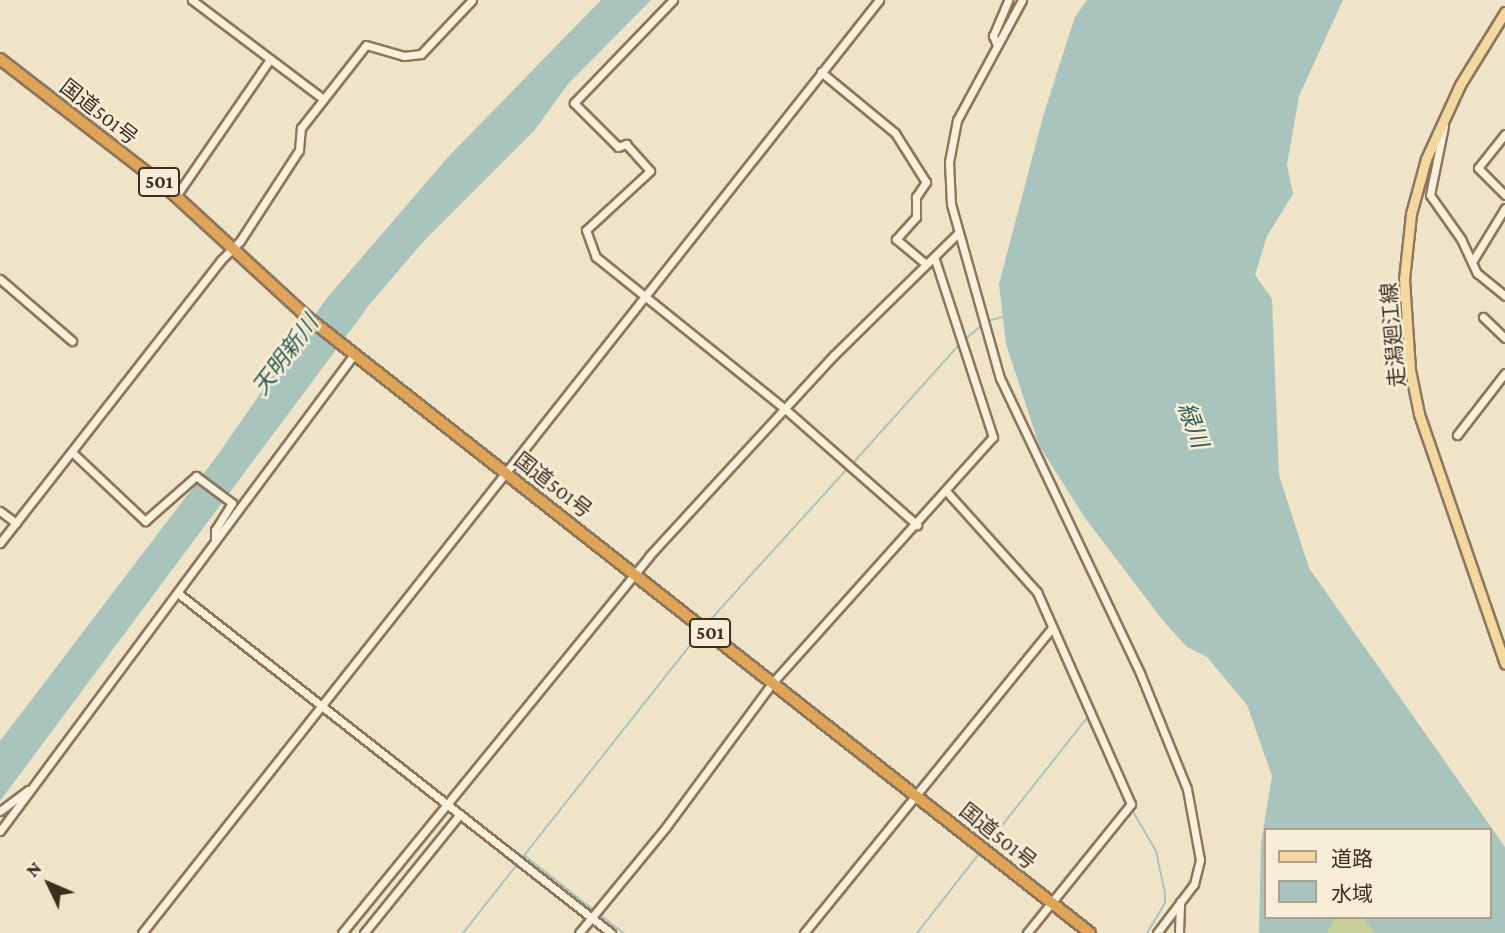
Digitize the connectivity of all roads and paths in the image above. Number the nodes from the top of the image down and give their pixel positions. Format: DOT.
graph roads {
  1 [pos="192,0"];
  2 [pos="472,0"];
  3 [pos="673,0"];
  4 [pos="879,0"];
  5 [pos="1008,0"];
  6 [pos="1022,0"];
  7 [pos="1505,12"];
  8 [pos="996,43"];
  9 [pos="0,59"];
  10 [pos="270,59"];
  11 [pos="821,72"];
  12 [pos="322,98"];
  13 [pos="1447,111"];
  14 [pos="1505,134"];
  15 [pos="1505,195"];
  16 [pos="176,196"];
  17 [pos="1505,208"];
  18 [pos="957,234"];
  19 [pos="231,250"];
  20 [pos="934,257"];
  21 [pos="1472,262"];
  22 [pos="926,264"];
  23 [pos="0,279"];
  24 [pos="644,296"];
  25 [pos="1505,296"];
  26 [pos="1483,317"];
  27 [pos="1505,338"];
  28 [pos="72,341"];
  29 [pos="353,351"];
  30 [pos="1505,373"];
  31 [pos="785,410"];
  32 [pos="1457,435"];
  33 [pos="74,454"];
  34 [pos="506,473"];
  35 [pos="947,492"];
  36 [pos="0,511"];
  37 [pos="16,523"];
  38 [pos="917,525"];
  39 [pos="215,541"];
  40 [pos="0,543"];
  41 [pos="634,574"];
  42 [pos="179,594"];
  43 [pos="1052,628"];
  44 [pos="1505,663"];
  45 [pos="773,682"];
  46 [pos="322,707"];
  47 [pos="37,783"];
  48 [pos="914,793"];
  49 [pos="446,806"];
  50 [pos="0,811"];
  51 [pos="460,814"];
  52 [pos="0,831"];
  53 [pos="1180,902"];
  54 [pos="1051,903"];
  55 [pos="592,918"];
  56 [pos="142,933"];
  57 [pos="342,933"];
  58 [pos="364,933"];
  59 [pos="579,933"];
  60 [pos="611,933"];
  61 [pos="804,933"];
  62 [pos="1027,933"];
  63 [pos="1090,933"];
  64 [pos="1157,933"];
  65 [pos="1179,933"];
  1 -- 10 [label="street"];
  2 -- 12 [label="street"];
  3 -- 24 [label="street"];
  4 -- 11 [label="street"];
  5 -- 8 [label="street"];
  6 -- 8 [label="street"];
  7 -- 13 [label="main road, 走潟廻江線"];
  8 -- 18 [label="street"];
  9 -- 16 [label="highway, 国道501号 / 501"];
  10 -- 12 [label="street"];
  10 -- 16 [label="street"];
  11 -- 22 [label="street"];
  11 -- 24 [label="street"];
  12 -- 19 [label="street"];
  13 -- 21 [label="street"];
  13 -- 44 [label="main road, 走潟廻江線"];
  14 -- 15 [label="street"];
  16 -- 19 [label="highway, 国道501号 / 501"];
  17 -- 21 [label="street"];
  18 -- 20 [label="street"];
  18 -- 53 [label="street"];
  19 -- 29 [label="highway, 国道501号 / 501"];
  19 -- 33 [label="street"];
  20 -- 22 [label="street"];
  20 -- 35 [label="street"];
  21 -- 25 [label="street"];
  22 -- 31 [label="street"];
  23 -- 28 [label="street"];
  24 -- 31 [label="street"];
  24 -- 34 [label="street"];
  26 -- 27 [label="street"];
  29 -- 34 [label="highway, 国道501号 / 501"];
  29 -- 39 [label="street"];
  30 -- 32 [label="street"];
  31 -- 38 [label="street"];
  31 -- 41 [label="street"];
  33 -- 37 [label="street"];
  33 -- 39 [label="street"];
  34 -- 41 [label="highway, 国道501号 / 501"];
  34 -- 46 [label="street"];
  35 -- 38 [label="street"];
  35 -- 43 [label="street"];
  36 -- 37 [label="street"];
  37 -- 40 [label="street"];
  38 -- 45 [label="street"];
  39 -- 42 [label="street"];
  41 -- 45 [label="highway, 国道501号 / 501"];
  41 -- 49 [label="street"];
  42 -- 46 [label="street"];
  42 -- 47 [label="street"];
  43 -- 48 [label="street"];
  43 -- 54 [label="street"];
  45 -- 48 [label="highway, 国道501号 / 501"];
  45 -- 55 [label="street"];
  46 -- 49 [label="street"];
  46 -- 56 [label="street"];
  47 -- 50 [label="street"];
  47 -- 52 [label="street"];
  48 -- 54 [label="highway, 国道501号 / 501"];
  48 -- 61 [label="street"];
  49 -- 51 [label="street"];
  49 -- 57 [label="street"];
  51 -- 55 [label="street"];
  51 -- 58 [label="street"];
  53 -- 64 [label="street"];
  53 -- 65 [label="street"];
  54 -- 62 [label="street"];
  54 -- 63 [label="highway, 国道501号 / 501"];
  55 -- 59 [label="street"];
  55 -- 60 [label="street"];
}
